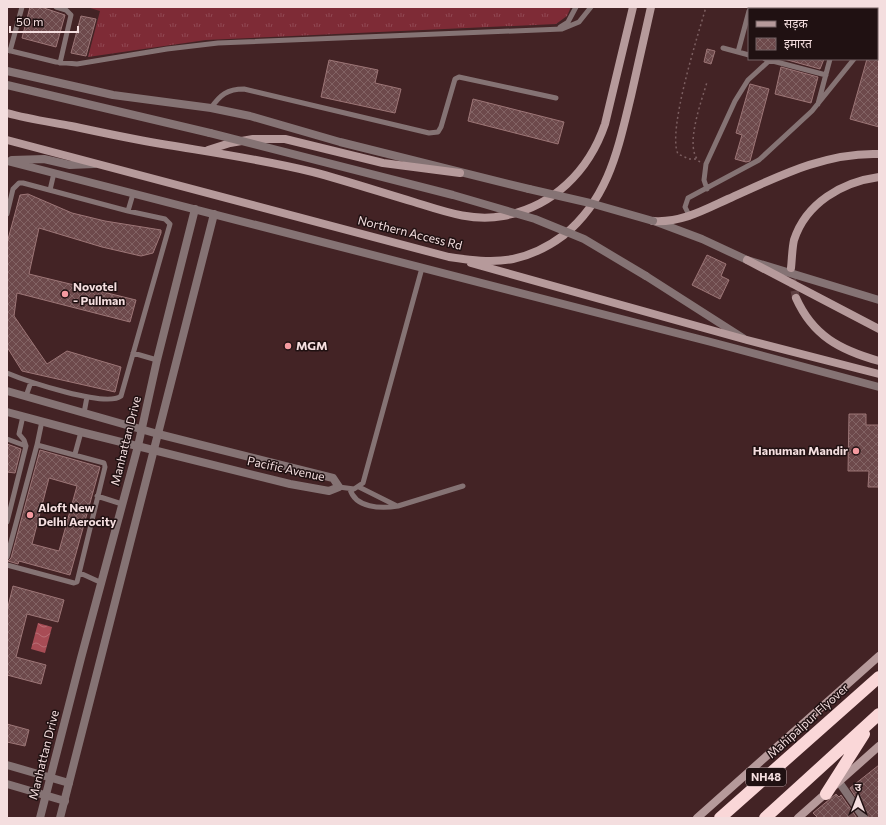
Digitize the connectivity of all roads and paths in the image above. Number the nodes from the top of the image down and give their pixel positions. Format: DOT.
graph roads {
  1 [pos="22,7"];
  2 [pos="56,7"];
  3 [pos="576,7"];
  4 [pos="591,7"];
  5 [pos="633,7"];
  6 [pos="651,7"];
  7 [pos="706,7"];
  8 [pos="748,16"];
  9 [pos="552,30"];
  10 [pos="723,48"];
  11 [pos="8,51"];
  12 [pos="738,52"];
  13 [pos="748,55"];
  14 [pos="767,60"];
  15 [pos="830,60"];
  16 [pos="853,60"];
  17 [pos="60,63"];
  18 [pos="7,71"];
  19 [pos="826,75"];
  20 [pos="707,82"];
  21 [pos="7,85"];
  22 [pos="556,98"];
  23 [pos="818,106"];
  24 [pos="211,108"];
  25 [pos="7,113"];
  26 [pos="7,140"];
  27 [pos="206,151"];
  28 [pos="879,154"];
  29 [pos="696,159"];
  30 [pos="7,161"];
  31 [pos="99,164"];
  32 [pos="706,166"];
  33 [pos="54,173"];
  34 [pos="460,173"];
  35 [pos="879,177"];
  36 [pos="707,189"];
  37 [pos="50,190"];
  38 [pos="133,194"];
  39 [pos="195,209"];
  40 [pos="128,211"];
  41 [pos="7,214"];
  42 [pos="214,214"];
  43 [pos="690,216"];
  44 [pos="653,221"];
  45 [pos="449,257"];
  46 [pos="747,260"];
  47 [pos="422,268"];
  48 [pos="791,268"];
  49 [pos="796,298"];
  50 [pos="879,300"];
  51 [pos="879,330"];
  52 [pos="747,340"];
  53 [pos="133,353"];
  54 [pos="157,360"];
  55 [pos="879,361"];
  56 [pos="7,373"];
  57 [pos="879,374"];
  58 [pos="31,382"];
  59 [pos="879,387"];
  60 [pos="7,391"];
  61 [pos="26,396"];
  62 [pos="87,397"];
  63 [pos="7,412"];
  64 [pos="84,413"];
  65 [pos="23,416"];
  66 [pos="42,421"];
  67 [pos="142,429"];
  68 [pos="82,432"];
  69 [pos="158,434"];
  70 [pos="7,439"];
  71 [pos="37,445"];
  72 [pos="26,446"];
  73 [pos="138,446"];
  74 [pos="154,450"];
  75 [pos="75,454"];
  76 [pos="463,486"];
  77 [pos="340,487"];
  78 [pos="359,487"];
  79 [pos="350,489"];
  80 [pos="97,496"];
  81 [pos="122,504"];
  82 [pos="398,506"];
  83 [pos="7,522"];
  84 [pos="7,557"];
  85 [pos="7,565"];
  86 [pos="80,573"];
  87 [pos="102,583"];
  88 [pos="879,656"];
  89 [pos="879,677"];
  90 [pos="875,718"];
  91 [pos="879,746"];
  92 [pos="7,765"];
  93 [pos="50,777"];
  94 [pos="839,782"];
  95 [pos="7,784"];
  96 [pos="69,784"];
  97 [pos="826,794"];
  98 [pos="46,795"];
  99 [pos="65,801"];
  100 [pos="40,818"];
  101 [pos="60,818"];
  102 [pos="697,818"];
  103 [pos="720,818"];
  104 [pos="765,818"];
  105 [pos="798,818"];
  106 [pos="864,818"];
  1 -- 11 [label="lane"];
  2 -- 17 [label="lane"];
  3 -- 9 [label="lane"];
  4 -- 9 [label="lane"];
  5 -- 27 [label="main road"];
  6 -- 45 [label="main road, Northern Access Rd"];
  7 -- 29 [label="path"];
  8 -- 12 [label="lane"];
  9 -- 17 [label="lane"];
  10 -- 12 [label="lane"];
  11 -- 17 [label="lane"];
  12 -- 13 [label="lane"];
  14 -- 19 [label="lane"];
  14 -- 32 [label="lane"];
  15 -- 19 [label="lane"];
  16 -- 23 [label="lane"];
  18 -- 24 [label="street"];
  19 -- 23 [label="lane"];
  20 -- 29 [label="path"];
  21 -- 52 [label="street, bridge"];
  22 -- 24 [label="lane"];
  23 -- 36 [label="lane"];
  24 -- 34 [label="street"];
  25 -- 27 [label="main road"];
  26 -- 31 [label="main road, Northern Access Rd"];
  27 -- 34 [label="main road"];
  28 -- 43 [label="main road"];
  29 -- 32 [label="path"];
  30 -- 31 [label="street"];
  30 -- 33 [label="street"];
  31 -- 45 [label="main road, Northern Access Rd"];
  32 -- 36 [label="lane"];
  33 -- 37 [label="lane"];
  33 -- 38 [label="street"];
  34 -- 44 [label="street, bridge"];
  35 -- 48 [label="main road"];
  36 -- 43 [label="lane"];
  37 -- 40 [label="lane"];
  37 -- 41 [label="lane"];
  38 -- 39 [label="street"];
  38 -- 40 [label="lane"];
  39 -- 42 [label="street"];
  39 -- 54 [label="street, Manhattan Drive"];
  40 -- 53 [label="lane"];
  42 -- 47 [label="street"];
  42 -- 69 [label="street"];
  43 -- 44 [label="main road"];
  44 -- 46 [label="street"];
  45 -- 52 [label="main road"];
  46 -- 50 [label="street"];
  46 -- 51 [label="main road"];
  47 -- 59 [label="street"];
  47 -- 78 [label="lane"];
  49 -- 55 [label="main road"];
  52 -- 57 [label="main road"];
  53 -- 54 [label="lane"];
  53 -- 62 [label="lane"];
  54 -- 67 [label="street, Manhattan Drive"];
  56 -- 58 [label="lane"];
  58 -- 61 [label="lane"];
  58 -- 62 [label="lane"];
  60 -- 61 [label="street, Pacific Avenue"];
  61 -- 64 [label="street, Pacific Avenue"];
  62 -- 64 [label="lane"];
  63 -- 65 [label="street, Pacific Avenue"];
  64 -- 67 [label="street, Pacific Avenue"];
  65 -- 66 [label="street, Pacific Avenue"];
  65 -- 72 [label="lane"];
  66 -- 68 [label="street, Pacific Avenue"];
  66 -- 71 [label="lane"];
  67 -- 69 [label="street, Pacific Avenue"];
  67 -- 73 [label="street, Manhattan Drive"];
  68 -- 73 [label="street, Pacific Avenue"];
  68 -- 75 [label="lane"];
  69 -- 74 [label="street"];
  69 -- 77 [label="street, Pacific Avenue"];
  70 -- 72 [label="lane"];
  71 -- 75 [label="lane"];
  71 -- 84 [label="lane"];
  72 -- 83 [label="lane"];
  73 -- 74 [label="street, Pacific Avenue"];
  73 -- 81 [label="street, Manhattan Drive"];
  74 -- 77 [label="street, Pacific Avenue"];
  74 -- 96 [label="street"];
  75 -- 80 [label="lane"];
  76 -- 82 [label="lane"];
  77 -- 79 [label="lane"];
  78 -- 79 [label="lane"];
  78 -- 82 [label="lane"];
  79 -- 82 [label="lane"];
  80 -- 81 [label="lane"];
  80 -- 86 [label="lane"];
  81 -- 87 [label="street, Manhattan Drive"];
  85 -- 86 [label="lane"];
  86 -- 87 [label="lane"];
  87 -- 93 [label="street, Manhattan Drive"];
  88 -- 102 [label="main road"];
  89 -- 103 [label="highway, Mahipalpur Flyover / NH48"];
  90 -- 97 [label="highway"];
  90 -- 104 [label="highway, NH48"];
  91 -- 94 [label="main road"];
  92 -- 93 [label="street"];
  93 -- 96 [label="street"];
  93 -- 98 [label="street, Manhattan Drive"];
  94 -- 97 [label="main road"];
  94 -- 106 [label="street"];
  95 -- 98 [label="street"];
  96 -- 99 [label="street"];
  97 -- 105 [label="main road"];
  98 -- 99 [label="street"];
  98 -- 100 [label="street, Manhattan Drive"];
  99 -- 101 [label="street"];
}
